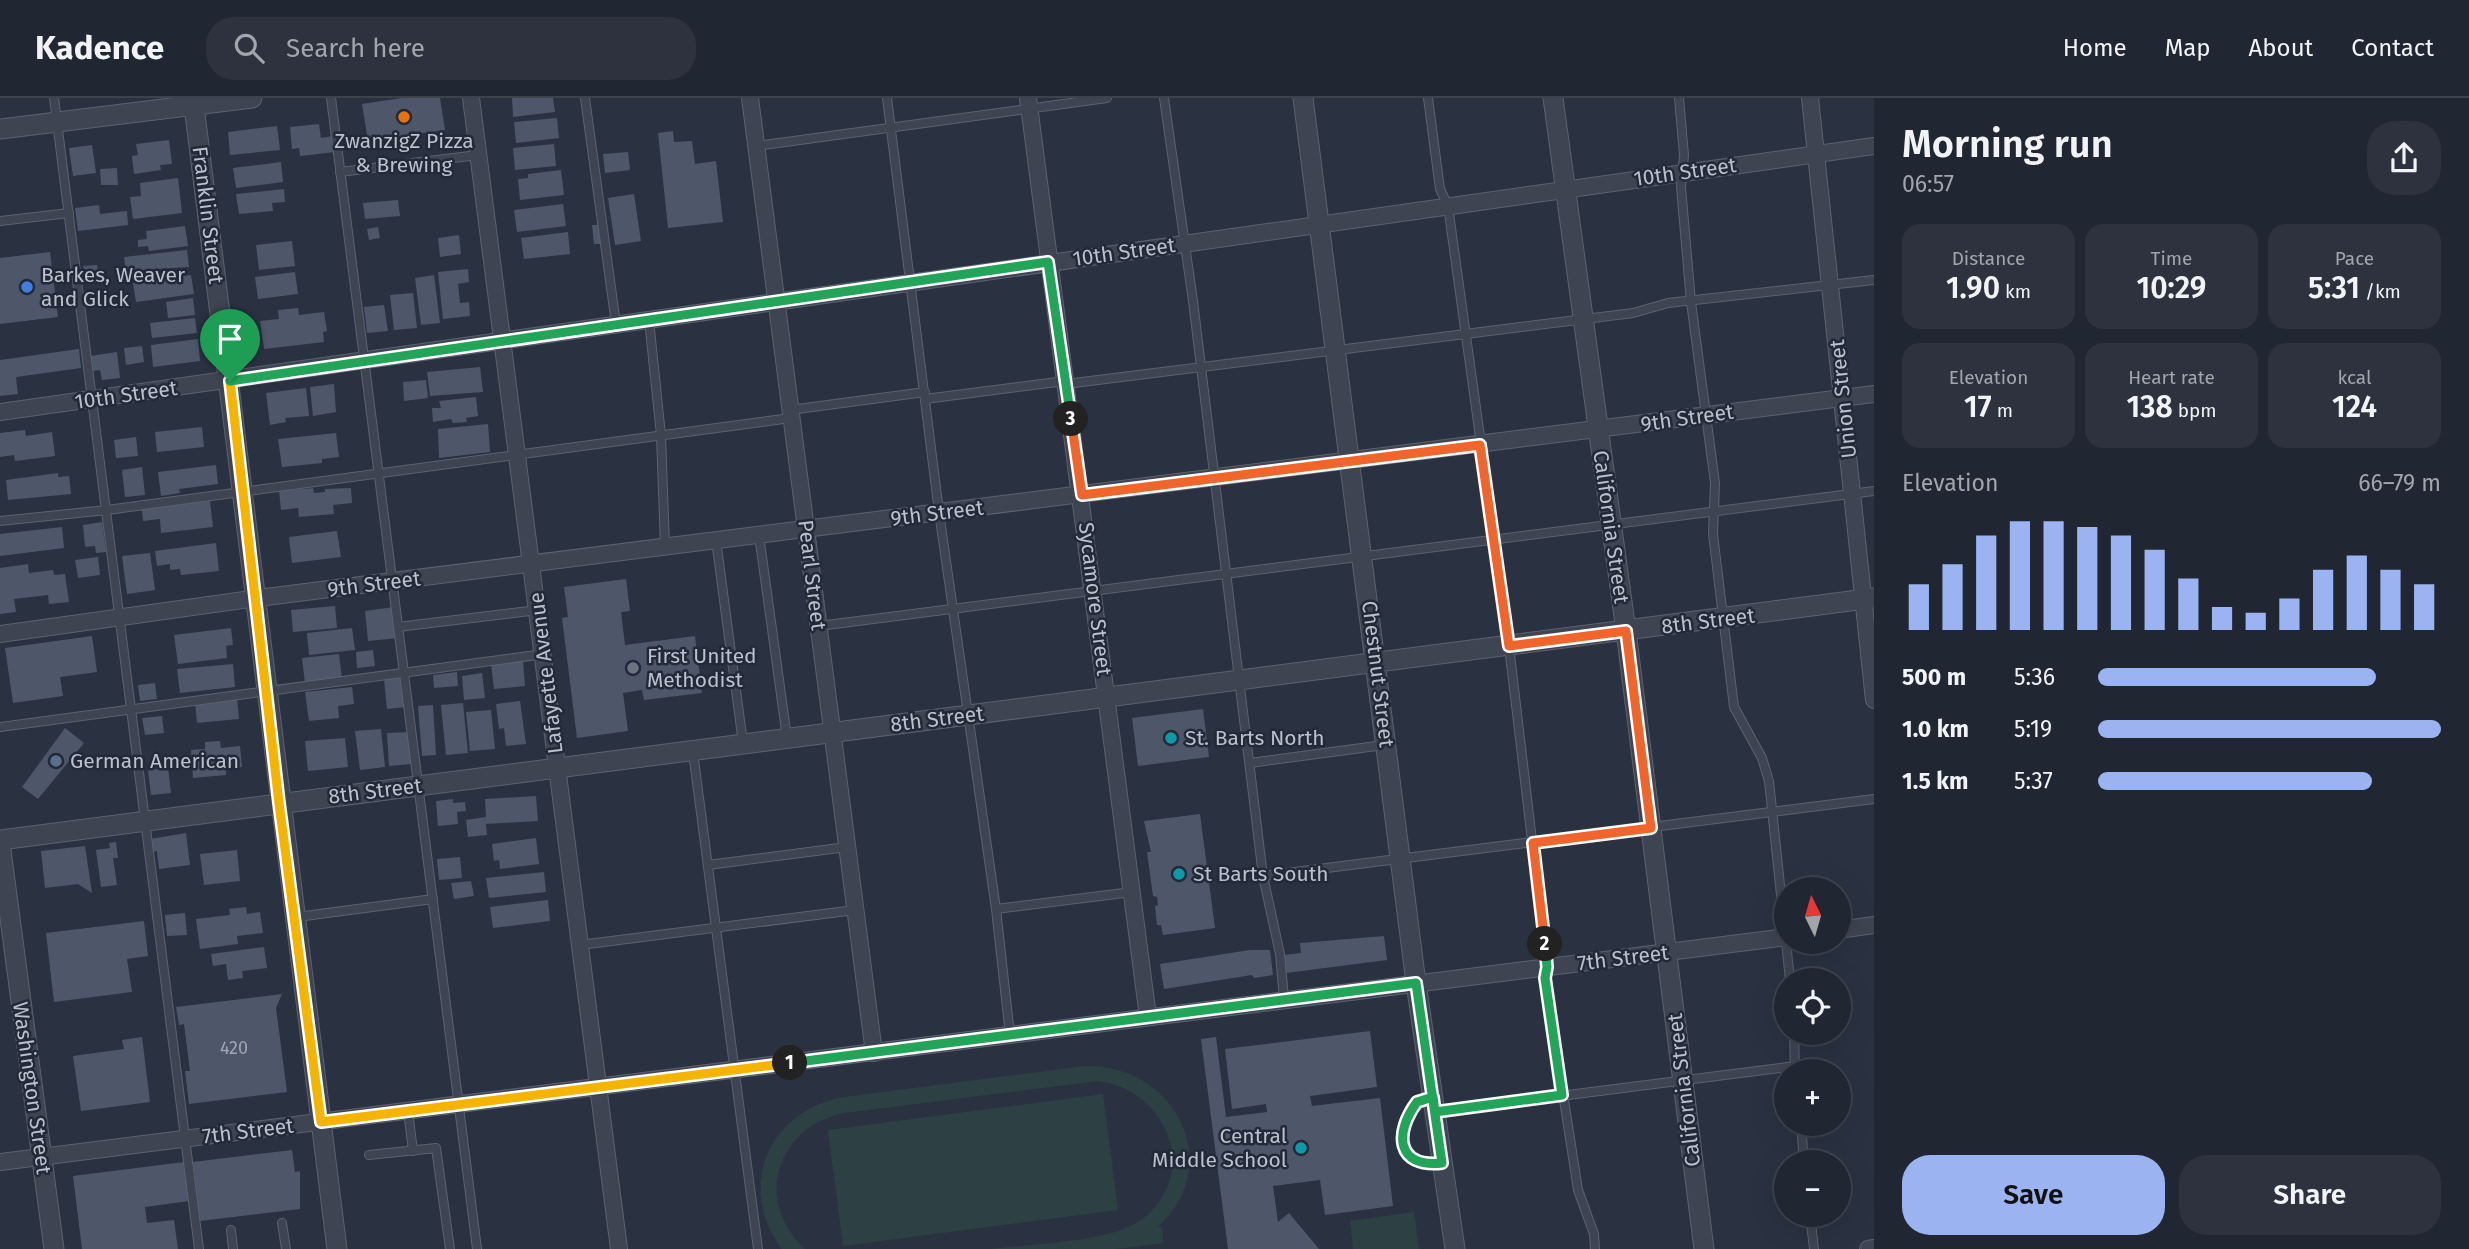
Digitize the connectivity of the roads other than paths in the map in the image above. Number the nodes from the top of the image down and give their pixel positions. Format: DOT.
graph roads {
  1 [pos="54,98"];
  2 [pos="252,98"];
  3 [pos="331,98"];
  4 [pos="471,98"];
  5 [pos="586,98"];
  6 [pos="750,98"];
  7 [pos="887,98"];
  8 [pos="1107,98"];
  9 [pos="1164,98"];
  10 [pos="1303,98"];
  11 [pos="1428,98"];
  12 [pos="1553,98"];
  13 [pos="1679,98"];
  14 [pos="1810,98"];
  15 [pos="194,102"];
  16 [pos="1029,104"];
  17 [pos="57,122"];
  18 [pos="0,129"];
  19 [pos="891,129"];
  20 [pos="757,146"];
  21 [pos="1874,146"];
  22 [pos="1817,153"];
  23 [pos="478,155"];
  24 [pos="340,172"];
  25 [pos="1683,172"];
  26 [pos="1564,189"];
  27 [pos="1448,206"];
  28 [pos="69,213"];
  29 [pos="0,221"];
  30 [pos="1319,224"];
  31 [pos="1183,244"];
  32 [pos="1048,262"];
  33 [pos="1874,280"];
  34 [pos="912,281"];
  35 [pos="1831,284"];
  36 [pos="776,301"];
  37 [pos="1691,302"];
  38 [pos="1582,318"];
  39 [pos="649,319"];
  40 [pos="615,324"];
  41 [pos="1465,332"];
  42 [pos="502,341"];
  43 [pos="1335,349"];
  44 [pos="364,361"];
  45 [pos="1199,366"];
  46 [pos="230,381"];
  47 [pos="1066,382"];
  48 [pos="1874,394"];
  49 [pos="925,395"];
  50 [pos="1843,397"];
  51 [pos="93,400"];
  52 [pos="0,412"];
  53 [pos="791,414"];
  54 [pos="1704,416"];
  55 [pos="1598,430"];
  56 [pos="660,435"];
  57 [pos="1480,445"];
  58 [pos="518,454"];
  59 [pos="1351,462"];
  60 [pos="379,472"];
  61 [pos="1214,479"];
  62 [pos="244,490"];
  63 [pos="1874,491"];
  64 [pos="1082,495"];
  65 [pos="1853,495"];
  66 [pos="107,510"];
  67 [pos="1713,511"];
  68 [pos="939,512"];
  69 [pos="0,522"];
  70 [pos="1611,523"];
  71 [pos="806,529"];
  72 [pos="760,535"];
  73 [pos="1494,539"];
  74 [pos="716,540"];
  75 [pos="665,547"];
  76 [pos="1363,555"];
  77 [pos="533,564"];
  78 [pos="1227,574"];
  79 [pos="392,582"];
  80 [pos="1094,591"];
  81 [pos="258,598"];
  82 [pos="1869,599"];
  83 [pos="952,606"];
  84 [pos="538,610"];
  85 [pos="121,617"];
  86 [pos="1725,619"];
  87 [pos="819,626"];
  88 [pos="398,627"];
  89 [pos="1626,631"];
  90 [pos="0,634"];
  91 [pos="1509,646"];
  92 [pos="544,654"];
  93 [pos="1377,663"];
  94 [pos="404,672"];
  95 [pos="1241,681"];
  96 [pos="268,691"];
  97 [pos="1107,697"];
  98 [pos="1874,699"];
  99 [pos="131,709"];
  100 [pos="967,715"];
  101 [pos="0,727"];
  102 [pos="832,732"];
  103 [pos="787,738"];
  104 [pos="743,743"];
  105 [pos="1387,745"];
  106 [pos="693,750"];
  107 [pos="1250,763"];
  108 [pos="557,769"];
  109 [pos="419,786"];
  110 [pos="1874,799"];
  111 [pos="279,803"];
  112 [pos="1772,811"];
  113 [pos="144,821"];
  114 [pos="1651,828"];
  115 [pos="0,842"];
  116 [pos="1533,843"];
  117 [pos="847,847"];
  118 [pos="1401,860"];
  119 [pos="708,865"];
  120 [pos="2,871"];
  121 [pos="1262,876"];
  122 [pos="1779,877"];
  123 [pos="1132,892"];
  124 [pos="433,899"];
  125 [pos="4,902"];
  126 [pos="996,909"];
  127 [pos="855,910"];
  128 [pos="294,918"];
  129 [pos="1874,925"];
  130 [pos="5,926"];
  131 [pos="716,926"];
  132 [pos="1852,928"];
  133 [pos="1774,939"];
  134 [pos="580,945"];
  135 [pos="1667,952"];
  136 [pos="1547,967"];
  137 [pos="1416,983"];
  138 [pos="1284,999"];
  139 [pos="1148,1017"];
  140 [pos="1010,1035"];
  141 [pos="874,1053"];
  142 [pos="735,1071"];
  143 [pos="1774,1071"];
  144 [pos="1683,1081"];
  145 [pos="600,1088"];
  146 [pos="1562,1095"];
  147 [pos="459,1105"];
  148 [pos="1434,1105"];
  149 [pos="408,1111"];
  150 [pos="321,1122"];
  151 [pos="184,1139"];
  152 [pos="413,1151"];
  153 [pos="369,1155"];
  154 [pos="41,1157"];
  155 [pos="0,1162"];
  156 [pos="1442,1163"];
  157 [pos="282,1223"];
  158 [pos="1811,1227"];
  159 [pos="231,1230"];
  160 [pos="1874,1248"];
  161 [pos="54,1249"];
  162 [pos="198,1249"];
  163 [pos="233,1249"];
  164 [pos="286,1249"];
  165 [pos="337,1249"];
  166 [pos="450,1249"];
  167 [pos="477,1249"];
  168 [pos="619,1249"];
  169 [pos="758,1249"];
  170 [pos="1455,1249"];
  171 [pos="1595,1249"];
  172 [pos="1704,1249"];
  173 [pos="1814,1249"];
  174 [pos="1868,1249"];
  1 -- 17 [label="lane"];
  2 -- 15 [label="street"];
  3 -- 24 [label="lane"];
  4 -- 23 [label="street, Lafayette Avenue"];
  5 -- 40 [label="lane"];
  6 -- 20 [label="street, Pearl Street"];
  7 -- 19 [label="lane"];
  8 -- 16 [label="lane"];
  9 -- 31 [label="lane"];
  10 -- 30 [label="street, Chestnut Street"];
  11 -- 27 [label="lane"];
  12 -- 26 [label="street, California Street"];
  13 -- 25 [label="lane"];
  14 -- 22 [label="street, Union Street"];
  15 -- 17 [label="street"];
  15 -- 46 [label="street, Franklin Street"];
  16 -- 19 [label="lane"];
  16 -- 32 [label="street, Sycamore Street"];
  17 -- 18 [label="street"];
  17 -- 28 [label="lane"];
  19 -- 20 [label="lane"];
  19 -- 34 [label="lane"];
  20 -- 36 [label="street, Pearl Street"];
  21 -- 22 [label="street, 10th Street"];
  22 -- 25 [label="street, 10th Street"];
  22 -- 35 [label="street, Union Street"];
  23 -- 24 [label="lane"];
  23 -- 42 [label="street, Lafayette Avenue"];
  24 -- 44 [label="lane"];
  25 -- 26 [label="street, 10th Street"];
  25 -- 37 [label="lane"];
  26 -- 27 [label="street, 10th Street"];
  26 -- 38 [label="street, California Street"];
  27 -- 30 [label="street, 10th Street"];
  27 -- 41 [label="lane"];
  28 -- 29 [label="lane"];
  28 -- 51 [label="lane"];
  30 -- 31 [label="street, 10th Street"];
  30 -- 43 [label="street, Chestnut Street"];
  31 -- 32 [label="street, 10th Street"];
  31 -- 45 [label="lane"];
  32 -- 34 [label="street, 10th Street"];
  32 -- 47 [label="street, Sycamore Street"];
  33 -- 35 [label="lane"];
  34 -- 36 [label="street, 10th Street"];
  34 -- 49 [label="lane"];
  35 -- 37 [label="lane"];
  35 -- 50 [label="street, Union Street"];
  36 -- 39 [label="street, 10th Street"];
  36 -- 53 [label="street, Pearl Street"];
  37 -- 38 [label="lane"];
  37 -- 54 [label="lane"];
  38 -- 41 [label="lane"];
  38 -- 55 [label="street, California Street"];
  39 -- 40 [label="street, 10th Street"];
  39 -- 56 [label="lane"];
  40 -- 42 [label="street, 10th Street"];
  41 -- 43 [label="lane"];
  41 -- 57 [label="lane"];
  42 -- 44 [label="street, 10th Street"];
  42 -- 58 [label="street, Lafayette Avenue"];
  43 -- 45 [label="lane"];
  43 -- 59 [label="street, Chestnut Street"];
  44 -- 46 [label="street, 10th Street"];
  44 -- 60 [label="lane"];
  45 -- 47 [label="lane"];
  45 -- 61 [label="lane"];
  46 -- 51 [label="street, 10th Street"];
  46 -- 62 [label="street, Franklin Street"];
  47 -- 49 [label="lane"];
  47 -- 64 [label="street, Sycamore Street"];
  48 -- 50 [label="street, 9th Street"];
  49 -- 53 [label="lane"];
  49 -- 68 [label="lane"];
  50 -- 54 [label="street, 9th Street"];
  50 -- 65 [label="street, Union Street"];
  51 -- 52 [label="street, 10th Street"];
  51 -- 66 [label="lane"];
  53 -- 56 [label="lane"];
  53 -- 71 [label="street, Pearl Street"];
  54 -- 55 [label="street, 9th Street"];
  54 -- 67 [label="lane"];
  55 -- 57 [label="street, 9th Street"];
  55 -- 70 [label="street, California Street"];
  56 -- 58 [label="lane"];
  56 -- 75 [label="lane"];
  57 -- 59 [label="street, 9th Street"];
  57 -- 73 [label="lane"];
  58 -- 60 [label="lane"];
  58 -- 77 [label="street, Lafayette Avenue"];
  59 -- 61 [label="street, 9th Street"];
  59 -- 76 [label="street, Chestnut Street"];
  60 -- 62 [label="lane"];
  60 -- 79 [label="lane"];
  61 -- 64 [label="street, 9th Street"];
  61 -- 78 [label="lane"];
  62 -- 66 [label="lane"];
  62 -- 81 [label="street, Franklin Street"];
  63 -- 65 [label="lane"];
  64 -- 68 [label="street, 9th Street"];
  64 -- 80 [label="street, Sycamore Street"];
  65 -- 67 [label="lane"];
  65 -- 82 [label="street, Union Street"];
  66 -- 69 [label="lane"];
  66 -- 85 [label="lane"];
  67 -- 70 [label="lane"];
  67 -- 86 [label="lane"];
  68 -- 71 [label="street, 9th Street"];
  68 -- 83 [label="lane"];
  70 -- 73 [label="lane"];
  70 -- 89 [label="street, California Street"];
  71 -- 72 [label="street, 9th Street"];
  71 -- 87 [label="street, Pearl Street"];
  72 -- 74 [label="street, 9th Street"];
  72 -- 103 [label="lane"];
  73 -- 76 [label="lane"];
  73 -- 91 [label="lane"];
  74 -- 75 [label="street, 9th Street"];
  74 -- 104 [label="lane"];
  75 -- 77 [label="street, 9th Street"];
  76 -- 78 [label="lane"];
  76 -- 93 [label="street, Chestnut Street"];
  77 -- 79 [label="street, 9th Street"];
  77 -- 84 [label="street, Lafayette Avenue"];
  78 -- 80 [label="lane"];
  78 -- 95 [label="lane"];
  79 -- 81 [label="street, 9th Street"];
  79 -- 88 [label="lane"];
  80 -- 83 [label="lane"];
  80 -- 97 [label="street, Sycamore Street"];
  81 -- 85 [label="street, 9th Street"];
  81 -- 96 [label="street, Franklin Street"];
  82 -- 86 [label="street, 8th Street"];
  82 -- 98 [label="street, Union Street"];
  83 -- 87 [label="lane"];
  83 -- 100 [label="lane"];
  84 -- 88 [label="lane"];
  84 -- 92 [label="street, Lafayette Avenue"];
  85 -- 90 [label="street, 9th Street"];
  85 -- 99 [label="lane"];
  86 -- 89 [label="street, 8th Street"];
  86 -- 112 [label="lane"];
  87 -- 102 [label="street, Pearl Street"];
  88 -- 94 [label="lane"];
  89 -- 91 [label="street, 8th Street"];
  89 -- 114 [label="street, California Street"];
  91 -- 93 [label="street, 8th Street"];
  91 -- 116 [label="lane"];
  92 -- 94 [label="lane"];
  92 -- 108 [label="street, Lafayette Avenue"];
  93 -- 95 [label="street, 8th Street"];
  93 -- 105 [label="street, Chestnut Street"];
  94 -- 96 [label="lane"];
  94 -- 109 [label="lane"];
  95 -- 97 [label="street, 8th Street"];
  95 -- 107 [label="lane"];
  96 -- 99 [label="lane"];
  96 -- 111 [label="street, Franklin Street"];
  97 -- 100 [label="street, 8th Street"];
  97 -- 123 [label="street, Sycamore Street"];
  99 -- 101 [label="lane"];
  99 -- 113 [label="lane"];
  100 -- 102 [label="street, 8th Street"];
  100 -- 126 [label="lane"];
  102 -- 103 [label="street, 8th Street"];
  102 -- 117 [label="street, Pearl Street"];
  103 -- 104 [label="street, 8th Street"];
  104 -- 106 [label="street, 8th Street"];
  105 -- 107 [label="lane"];
  105 -- 118 [label="street, Chestnut Street"];
  106 -- 108 [label="street, 8th Street"];
  106 -- 119 [label="lane"];
  107 -- 121 [label="lane"];
  108 -- 109 [label="street, 8th Street"];
  108 -- 134 [label="street, Lafayette Avenue"];
  109 -- 111 [label="street, 8th Street"];
  109 -- 124 [label="lane"];
  110 -- 112 [label="lane"];
  111 -- 113 [label="street, 8th Street"];
  111 -- 128 [label="street, Franklin Street"];
  112 -- 114 [label="lane"];
  112 -- 122 [label="lane"];
  113 -- 115 [label="street, 8th Street"];
  113 -- 151 [label="lane"];
  114 -- 116 [label="lane"];
  114 -- 135 [label="street, California Street"];
  115 -- 120 [label="street, Washington Street"];
  116 -- 118 [label="lane"];
  116 -- 136 [label="lane"];
  117 -- 119 [label="lane"];
  117 -- 127 [label="street, Pearl Street"];
  118 -- 121 [label="lane"];
  118 -- 137 [label="street, Chestnut Street"];
  119 -- 131 [label="lane"];
  120 -- 125 [label="street, Washington Street"];
  121 -- 138 [label="lane"];
  123 -- 126 [label="lane"];
  123 -- 139 [label="street, Sycamore Street"];
  124 -- 128 [label="lane"];
  124 -- 147 [label="lane"];
  125 -- 130 [label="street, Washington Street"];
  126 -- 140 [label="lane"];
  127 -- 131 [label="lane"];
  127 -- 141 [label="street, Pearl Street"];
  128 -- 150 [label="street, Franklin Street"];
  129 -- 132 [label="street"];
  130 -- 154 [label="street, Washington Street"];
  131 -- 134 [label="lane"];
  131 -- 142 [label="lane"];
  133 -- 135 [label="street, 7th Street"];
  134 -- 145 [label="street, Lafayette Avenue"];
  135 -- 136 [label="street, 7th Street"];
  135 -- 144 [label="street, California Street"];
  136 -- 137 [label="street, 7th Street"];
  136 -- 146 [label="lane"];
  137 -- 138 [label="street, 7th Street"];
  137 -- 148 [label="street, Chestnut Street"];
  138 -- 139 [label="street, 7th Street"];
  139 -- 140 [label="street, 7th Street"];
  140 -- 141 [label="street, 7th Street"];
  141 -- 142 [label="street, 7th Street"];
  142 -- 145 [label="street, 7th Street"];
  142 -- 169 [label="lane"];
  143 -- 144 [label="lane"];
  144 -- 146 [label="lane"];
  144 -- 172 [label="street, California Street"];
  145 -- 147 [label="street, 7th Street"];
  145 -- 168 [label="street, Lafayette Avenue"];
  146 -- 148 [label="lane"];
  146 -- 171 [label="lane"];
  147 -- 149 [label="street, 7th Street"];
  147 -- 167 [label="lane"];
  148 -- 156 [label="street, Chestnut Street"];
  148 -- 156 [label="lane"];
  149 -- 150 [label="street, 7th Street"];
  149 -- 152 [label="lane"];
  150 -- 151 [label="street, 7th Street"];
  150 -- 165 [label="street, Franklin Street"];
  151 -- 154 [label="street, 7th Street"];
  151 -- 162 [label="lane"];
  152 -- 153 [label="lane"];
  152 -- 166 [label="lane"];
  154 -- 155 [label="street, 7th Street"];
  154 -- 161 [label="street, Washington Street"];
  156 -- 170 [label="street, Chestnut Street"];
  157 -- 164 [label="lane"];
  158 -- 173 [label="lane"];
  159 -- 163 [label="lane"];
  160 -- 174 [label="street"];
}
